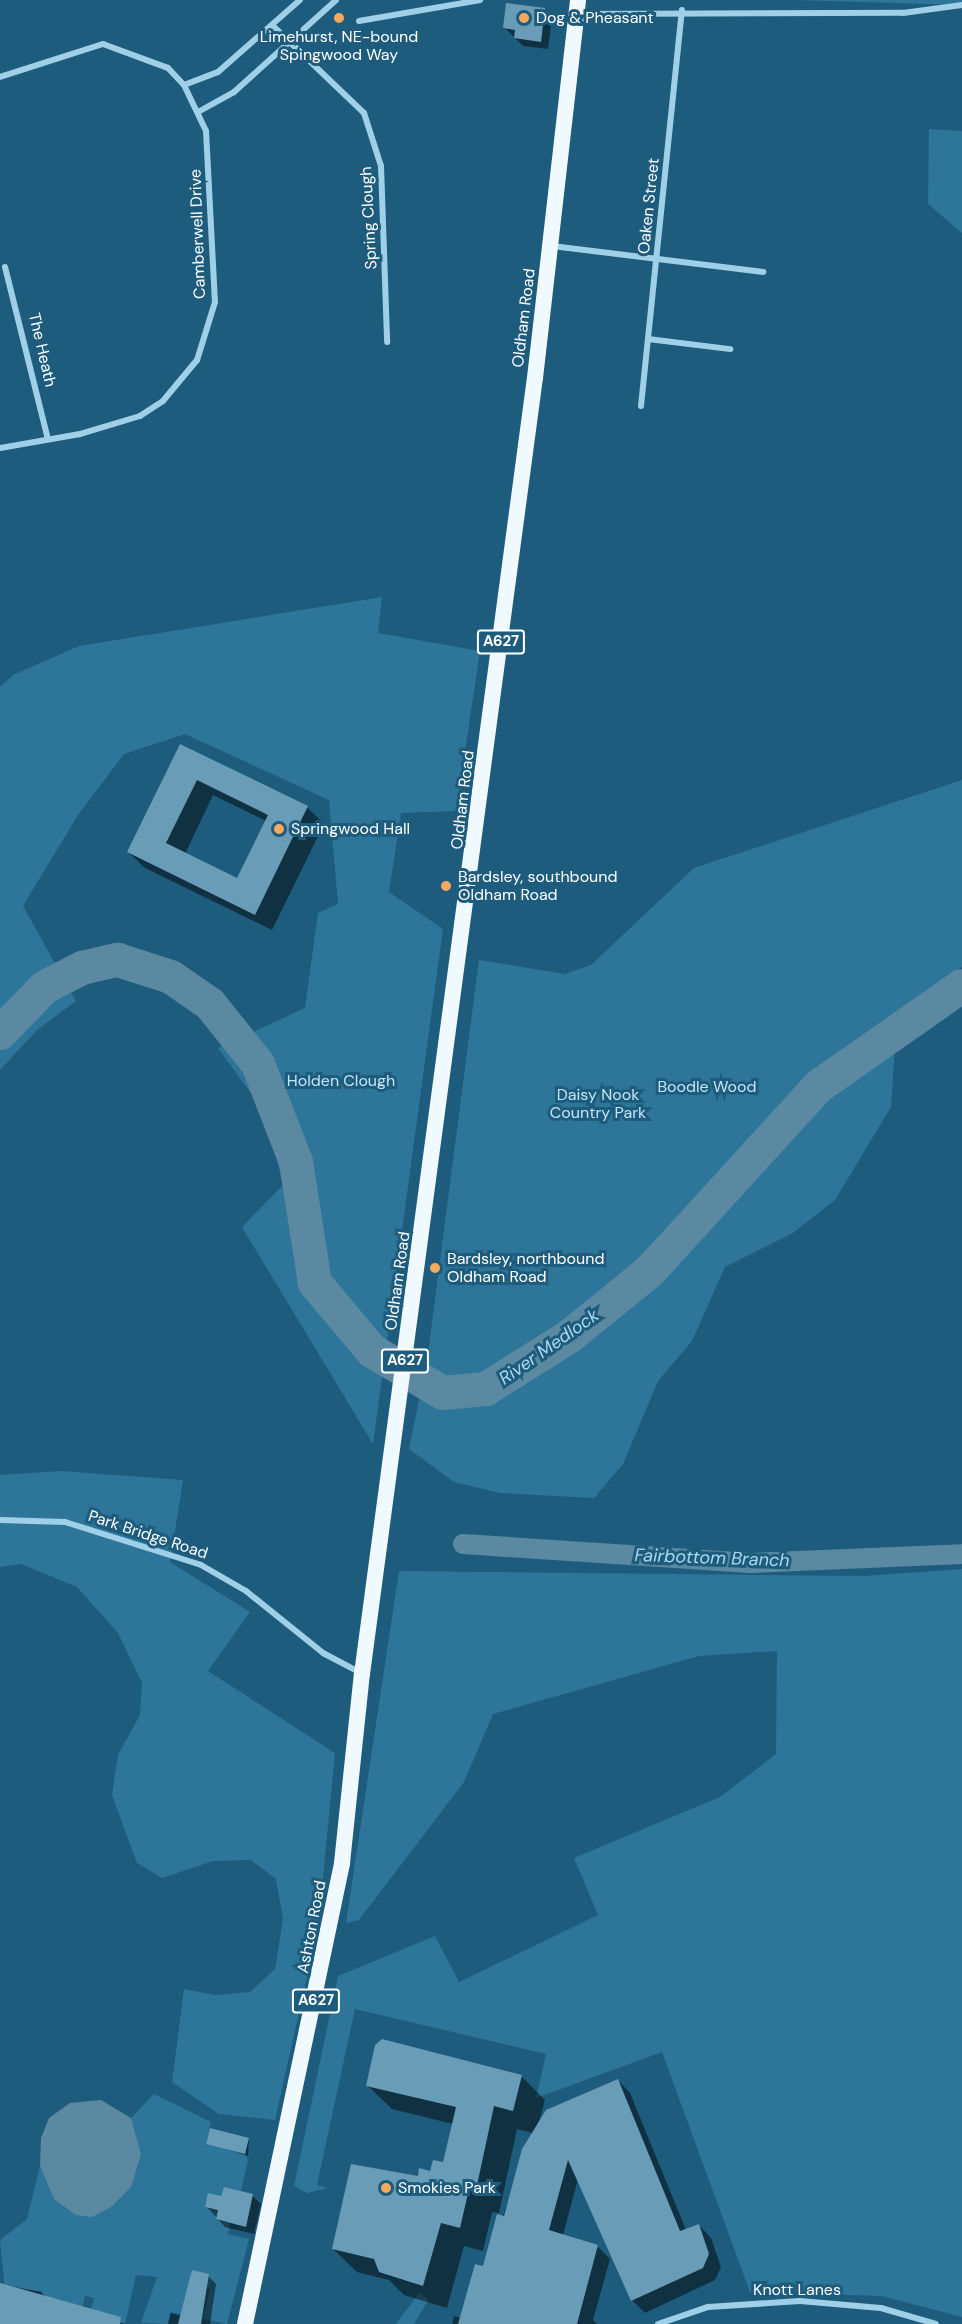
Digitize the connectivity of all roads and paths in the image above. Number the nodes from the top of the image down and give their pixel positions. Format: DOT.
graph roads {
  1 [pos="300,0"];
  2 [pos="336,0"];
  3 [pos="480,0"];
  4 [pos="455,2"];
  5 [pos="962,5"];
  6 [pos="577,7"];
  7 [pos="682,10"];
  8 [pos="359,21"];
  9 [pos="273,26"];
  10 [pos="291,44"];
  11 [pos="0,77"];
  12 [pos="184,85"];
  13 [pos="198,112"];
  14 [pos="550,245"];
  15 [pos="657,257"];
  16 [pos="5,267"];
  17 [pos="763,272"];
  18 [pos="648,339"];
  19 [pos="387,342"];
  20 [pos="730,349"];
  21 [pos="641,406"];
  22 [pos="48,439"];
  23 [pos="0,448"];
  24 [pos="0,1520"];
  25 [pos="363,1674"];
  26 [pos="245,2324"];
  27 [pos="658,2324"];
  28 [pos="936,2324"];
  1 -- 9 [label="street"];
  2 -- 10 [label="street"];
  3 -- 4 [label="street"];
  4 -- 8 [label="street"];
  5 -- 7 [label="street"];
  6 -- 7 [label="street"];
  6 -- 14 [label="highway, Oldham Road / A627"];
  7 -- 15 [label="street, Oaken Street"];
  9 -- 10 [label="street, Spring Clough"];
  9 -- 12 [label="street"];
  10 -- 13 [label="street"];
  10 -- 19 [label="street, Spring Clough"];
  11 -- 12 [label="street, Camberwell Drive"];
  12 -- 13 [label="street, Camberwell Drive"];
  13 -- 22 [label="street, Camberwell Drive"];
  14 -- 15 [label="street"];
  14 -- 25 [label="highway, Oldham Road / A627"];
  15 -- 17 [label="street"];
  15 -- 18 [label="street, Oaken Street"];
  16 -- 22 [label="street, The Heath"];
  18 -- 20 [label="street"];
  18 -- 21 [label="street, Oaken Street"];
  22 -- 23 [label="street, Camberwell Drive"];
  24 -- 25 [label="street, Park Bridge Road"];
  25 -- 26 [label="highway, Ashton Road / A627"];
  27 -- 28 [label="street, Knott Lanes"];
}
